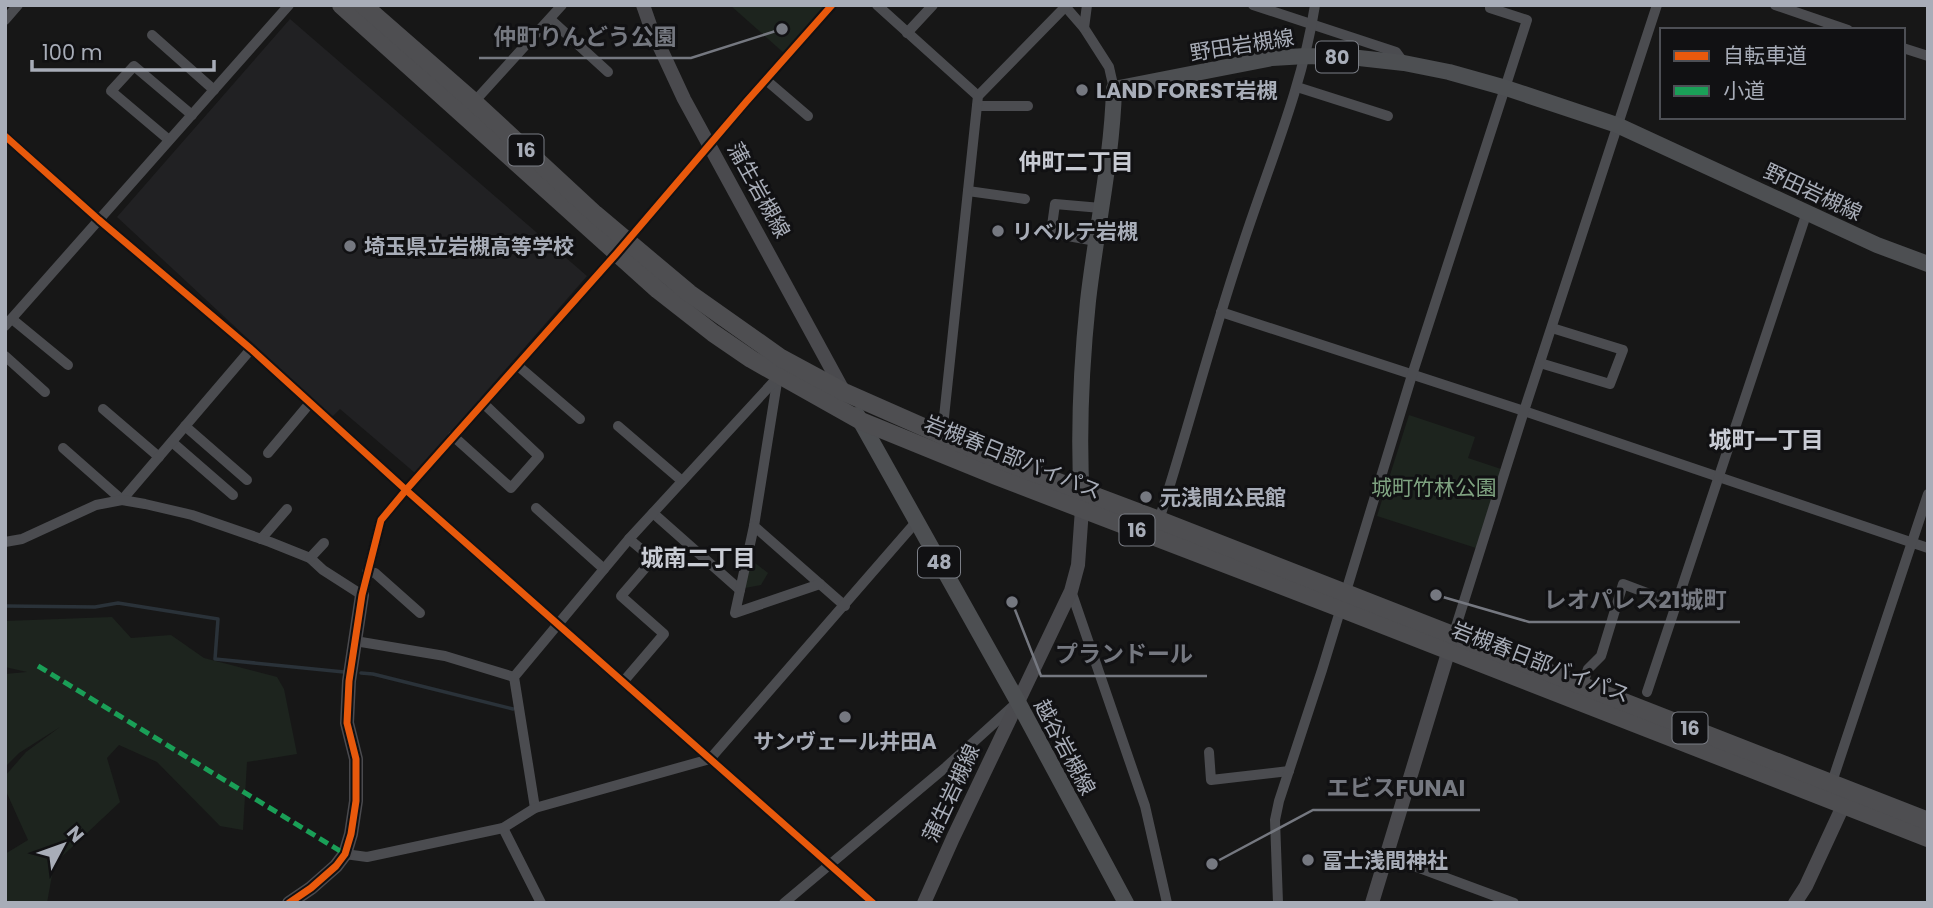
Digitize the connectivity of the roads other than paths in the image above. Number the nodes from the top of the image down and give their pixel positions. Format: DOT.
graph roads {
  1 [pos="18,5"];
  2 [pos="289,5"];
  3 [pos="341,5"];
  4 [pos="363,5"];
  5 [pos="562,5"];
  6 [pos="643,5"];
  7 [pos="832,5"];
  8 [pos="877,5"];
  9 [pos="933,5"];
  10 [pos="1087,5"];
  11 [pos="1254,5"];
  12 [pos="1315,5"];
  13 [pos="1490,5"];
  14 [pos="1657,5"];
  15 [pos="1776,5"];
  16 [pos="1065,6"];
  17 [pos="5,19"];
  18 [pos="550,19"];
  19 [pos="1312,25"];
  20 [pos="1084,28"];
  21 [pos="1842,28"];
  22 [pos="907,33"];
  23 [pos="152,35"];
  24 [pos="1905,49"];
  25 [pos="1306,56"];
  26 [pos="1928,57"];
  27 [pos="1404,63"];
  28 [pos="608,72"];
  29 [pos="766,80"];
  30 [pos="1297,87"];
  31 [pos="1506,88"];
  32 [pos="1114,89"];
  33 [pos="214,90"];
  34 [pos="978,101"];
  35 [pos="474,102"];
  36 [pos="1028,106"];
  37 [pos="192,115"];
  38 [pos="808,116"];
  39 [pos="1388,116"];
  40 [pos="1617,125"];
  41 [pos="5,136"];
  42 [pos="169,141"];
  43 [pos="710,145"];
  44 [pos="968,191"];
  45 [pos="1025,199"];
  46 [pos="1101,208"];
  47 [pos="1807,212"];
  48 [pos="99,220"];
  49 [pos="1097,241"];
  50 [pos="622,247"];
  51 [pos="1928,264"];
  52 [pos="1221,312"];
  53 [pos="9,323"];
  54 [pos="1552,328"];
  55 [pos="251,349"];
  56 [pos="5,356"];
  57 [pos="1540,363"];
  58 [pos="68,365"];
  59 [pos="517,365"];
  60 [pos="1412,375"];
  61 [pos="779,376"];
  62 [pos="45,392"];
  63 [pos="844,392"];
  64 [pos="310,403"];
  65 [pos="483,403"];
  66 [pos="103,409"];
  67 [pos="1524,411"];
  68 [pos="580,419"];
  69 [pos="860,421"];
  70 [pos="185,426"];
  71 [pos="618,426"];
  72 [pos="453,436"];
  73 [pos="942,436"];
  74 [pos="172,442"];
  75 [pos="63,448"];
  76 [pos="268,453"];
  77 [pos="159,457"];
  78 [pos="1718,477"];
  79 [pos="247,480"];
  80 [pos="682,481"];
  81 [pos="406,489"];
  82 [pos="1081,491"];
  83 [pos="1928,494"];
  84 [pos="233,495"];
  85 [pos="122,500"];
  86 [pos="287,509"];
  87 [pos="536,509"];
  88 [pos="1082,509"];
  89 [pos="653,513"];
  90 [pos="1158,520"];
  91 [pos="916,522"];
  92 [pos="754,526"];
  93 [pos="261,539"];
  94 [pos="629,539"];
  95 [pos="5,542"];
  96 [pos="324,543"];
  97 [pos="1912,543"];
  98 [pos="1928,548"];
  99 [pos="310,558"];
  100 [pos="604,569"];
  101 [pos="367,572"];
  102 [pos="820,584"];
  103 [pos="740,590"];
  104 [pos="1071,591"];
  105 [pos="362,595"];
  106 [pos="1342,600"];
  107 [pos="1676,604"];
  108 [pos="845,606"];
  109 [pos="421,613"];
  110 [pos="558,624"];
  111 [pos="355,641"];
  112 [pos="1450,643"];
  113 [pos="514,677"];
  114 [pos="623,681"];
  115 [pos="1582,686"];
  116 [pos="1647,692"];
  117 [pos="1018,702"];
  118 [pos="1209,752"];
  119 [pos="710,759"];
  120 [pos="1289,771"];
  121 [pos="1832,782"];
  122 [pos="1843,806"];
  123 [pos="535,808"];
  124 [pos="1928,821"];
  125 [pos="503,828"];
  126 [pos="1928,838"];
  127 [pos="345,854"];
  128 [pos="1387,856"];
  129 [pos="830,863"];
  130 [pos="289,903"];
  131 [pos="541,903"];
  132 [pos="784,903"];
  133 [pos="873,903"];
  134 [pos="924,903"];
  135 [pos="1126,903"];
  136 [pos="1167,903"];
  137 [pos="1279,903"];
  138 [pos="1372,903"];
  139 [pos="1514,903"];
  140 [pos="1795,903"];
  1 -- 17 [label="street"];
  2 -- 33 [label="street"];
  3 -- 50 [label="highway, 岩槻春日部バイパス / 16"];
  4 -- 35 [label="highway, 岩槻春日部バイパス / 16"];
  5 -- 18 [label="street"];
  6 -- 43 [label="street, 蒲生岩槻線"];
  7 -- 29 [label="street"];
  8 -- 22 [label="street"];
  9 -- 22 [label="street"];
  10 -- 20 [label="street"];
  11 -- 19 [label="street"];
  12 -- 19 [label="street"];
  13 -- 31 [label="street"];
  14 -- 40 [label="street"];
  15 -- 21 [label="street"];
  16 -- 20 [label="street"];
  16 -- 34 [label="street"];
  18 -- 28 [label="street"];
  18 -- 35 [label="street"];
  19 -- 25 [label="street"];
  19 -- 27 [label="street"];
  20 -- 32 [label="street"];
  22 -- 34 [label="street"];
  23 -- 33 [label="street"];
  24 -- 26 [label="street"];
  25 -- 27 [label="main road, 野田岩槻線 / 80"];
  25 -- 30 [label="street"];
  25 -- 32 [label="main road, 野田岩槻線 / 80"];
  27 -- 31 [label="main road, 野田岩槻線 / 80"];
  29 -- 38 [label="street"];
  29 -- 43 [label="street"];
  30 -- 39 [label="street"];
  30 -- 52 [label="street"];
  31 -- 40 [label="main road, 野田岩槻線 / 80"];
  31 -- 60 [label="street"];
  32 -- 46 [label="main road"];
  33 -- 37 [label="street"];
  34 -- 36 [label="street"];
  34 -- 44 [label="street"];
  35 -- 50 [label="highway, 岩槻春日部バイパス / 16"];
  37 -- 42 [label="street"];
  37 -- 42 [label="street"];
  40 -- 47 [label="main road, 野田岩槻線 / 80"];
  40 -- 54 [label="street"];
  41 -- 48 [label="street"];
  42 -- 48 [label="street"];
  43 -- 50 [label="street"];
  43 -- 63 [label="street, 蒲生岩槻線"];
  44 -- 45 [label="street"];
  44 -- 73 [label="street"];
  46 -- 49 [label="main road"];
  46 -- 49 [label="street"];
  47 -- 51 [label="main road, 野田岩槻線 / 80"];
  47 -- 78 [label="street"];
  48 -- 53 [label="street"];
  48 -- 55 [label="street"];
  49 -- 82 [label="main road"];
  50 -- 59 [label="street"];
  50 -- 61 [label="highway, 岩槻春日部バイパス / 16"];
  50 -- 63 [label="highway, 岩槻春日部バイパス / 16"];
  52 -- 60 [label="street"];
  52 -- 90 [label="street"];
  53 -- 58 [label="street"];
  54 -- 57 [label="street"];
  54 -- 57 [label="street"];
  55 -- 64 [label="street"];
  55 -- 70 [label="street"];
  56 -- 62 [label="street"];
  57 -- 67 [label="street"];
  59 -- 65 [label="street"];
  59 -- 68 [label="street"];
  60 -- 67 [label="street"];
  60 -- 106 [label="street"];
  61 -- 69 [label="highway, 岩槻春日部バイパス / 16"];
  61 -- 80 [label="street"];
  61 -- 92 [label="street"];
  63 -- 69 [label="main road, 越谷岩槻線 / 48"];
  63 -- 73 [label="highway, 岩槻春日部バイパス / 16"];
  64 -- 76 [label="street"];
  64 -- 81 [label="street"];
  65 -- 72 [label="street"];
  65 -- 72 [label="street"];
  66 -- 77 [label="street"];
  67 -- 78 [label="street"];
  67 -- 112 [label="street"];
  69 -- 88 [label="highway, 岩槻春日部バイパス / 16"];
  69 -- 91 [label="main road, 越谷岩槻線 / 48"];
  70 -- 74 [label="street"];
  70 -- 79 [label="street"];
  71 -- 80 [label="street"];
  72 -- 81 [label="street"];
  73 -- 82 [label="highway, 岩槻春日部バイパス / 16"];
  74 -- 77 [label="street"];
  74 -- 84 [label="street"];
  75 -- 85 [label="street"];
  77 -- 85 [label="street"];
  78 -- 97 [label="street"];
  78 -- 107 [label="street"];
  80 -- 89 [label="street"];
  81 -- 101 [label="street"];
  81 -- 110 [label="street"];
  82 -- 88 [label="main road"];
  82 -- 90 [label="highway, 岩槻春日部バイパス / 16"];
  83 -- 97 [label="street"];
  85 -- 93 [label="street"];
  85 -- 95 [label="street"];
  86 -- 93 [label="street"];
  87 -- 100 [label="street"];
  88 -- 104 [label="street, 蒲生岩槻線"];
  88 -- 106 [label="highway, 岩槻春日部バイパス / 16"];
  89 -- 94 [label="street"];
  89 -- 103 [label="street"];
  90 -- 106 [label="highway, 岩槻春日部バイパス / 16"];
  91 -- 108 [label="street"];
  91 -- 117 [label="main road, 越谷岩槻線 / 48"];
  92 -- 102 [label="street"];
  92 -- 103 [label="street"];
  93 -- 99 [label="street"];
  94 -- 100 [label="street"];
  94 -- 114 [label="street"];
  96 -- 99 [label="street"];
  97 -- 98 [label="street"];
  97 -- 121 [label="street"];
  99 -- 105 [label="street"];
  100 -- 110 [label="street"];
  101 -- 105 [label="street"];
  101 -- 109 [label="street"];
  102 -- 103 [label="street"];
  102 -- 108 [label="street"];
  104 -- 117 [label="street, 蒲生岩槻線"];
  104 -- 136 [label="street"];
  105 -- 111 [label="street"];
  106 -- 112 [label="highway, 岩槻春日部バイパス / 16"];
  106 -- 120 [label="street"];
  107 -- 115 [label="street"];
  107 -- 116 [label="street"];
  108 -- 119 [label="street"];
  110 -- 113 [label="street"];
  110 -- 114 [label="street"];
  111 -- 113 [label="street"];
  111 -- 127 [label="street"];
  112 -- 115 [label="highway, 岩槻春日部バイパス / 16"];
  112 -- 122 [label="highway, 岩槻春日部バイパス / 16"];
  112 -- 128 [label="street"];
  113 -- 123 [label="street"];
  114 -- 119 [label="street"];
  115 -- 121 [label="highway, 岩槻春日部バイパス / 16"];
  117 -- 129 [label="street"];
  117 -- 134 [label="street, 蒲生岩槻線"];
  117 -- 135 [label="main road, 越谷岩槻線 / 48"];
  118 -- 120 [label="street"];
  119 -- 123 [label="street"];
  119 -- 129 [label="street"];
  120 -- 137 [label="street"];
  121 -- 124 [label="highway, 岩槻春日部バイパス / 16"];
  122 -- 126 [label="highway, 岩槻春日部バイパス / 16"];
  122 -- 140 [label="street"];
  123 -- 125 [label="street"];
  125 -- 127 [label="street"];
  125 -- 131 [label="street"];
  127 -- 130 [label="street"];
  128 -- 138 [label="street"];
  128 -- 139 [label="street"];
  129 -- 132 [label="street"];
  129 -- 133 [label="street"];
}
